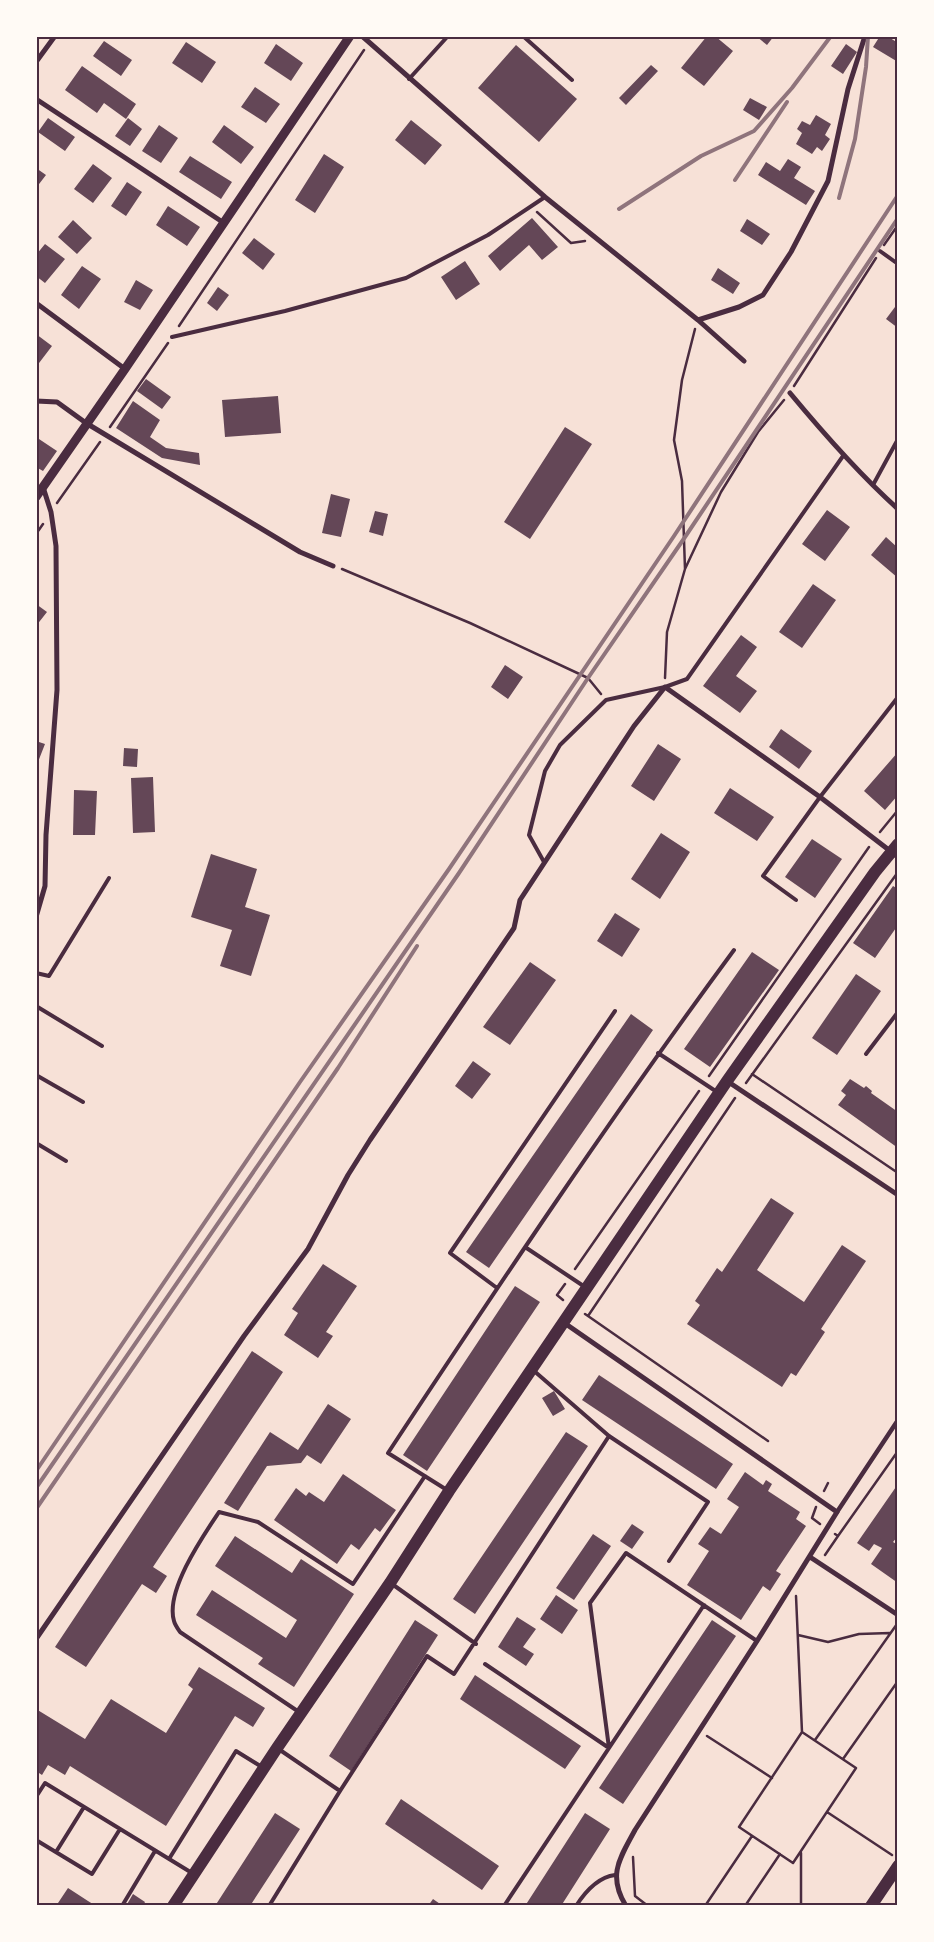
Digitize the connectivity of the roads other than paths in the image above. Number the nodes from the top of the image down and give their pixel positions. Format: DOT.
graph roads {
  1 [pos="55,36"];
  2 [pos="350,36"];
  3 [pos="362,36"];
  4 [pos="448,36"];
  5 [pos="523,36"];
  6 [pos="865,36"];
  7 [pos="36,62"];
  8 [pos="409,79"];
  9 [pos="572,80"];
  10 [pos="36,99"];
  11 [pos="545,196"];
  12 [pos="224,222"];
  13 [pos="880,251"];
  14 [pos="898,264"];
  15 [pos="36,303"];
  16 [pos="698,320"];
  17 [pos="172,337"];
  18 [pos="744,361"];
  19 [pos="126,369"];
  20 [pos="790,393"];
  21 [pos="36,401"];
  22 [pos="86,423"];
  23 [pos="898,439"];
  24 [pos="843,456"];
  25 [pos="872,486"];
  26 [pos="43,487"];
  27 [pos="36,497"];
  28 [pos="898,509"];
  29 [pos="333,566"];
  30 [pos="665,687"];
  31 [pos="898,696"];
  32 [pos="820,796"];
  33 [pos="895,851"];
  34 [pos="544,862"];
  35 [pos="109,878"];
  36 [pos="796,900"];
  37 [pos="36,917"];
  38 [pos="734,950"];
  39 [pos="36,973"];
  40 [pos="36,1006"];
  41 [pos="615,1011"];
  42 [pos="898,1012"];
  43 [pos="102,1046"];
  44 [pos="658,1052"];
  45 [pos="866,1054"];
  46 [pos="36,1075"];
  47 [pos="727,1081"];
  48 [pos="719,1093"];
  49 [pos="83,1102"];
  50 [pos="36,1143"];
  51 [pos="66,1161"];
  52 [pos="898,1195"];
  53 [pos="525,1247"];
  54 [pos="497,1288"];
  55 [pos="587,1288"];
  56 [pos="564,1322"];
  57 [pos="532,1369"];
  58 [pos="898,1420"];
  59 [pos="609,1436"];
  60 [pos="425,1476"];
  61 [pos="449,1491"];
  62 [pos="837,1512"];
  63 [pos="810,1557"];
  64 [pos="669,1561"];
  65 [pos="390,1583"];
  66 [pos="704,1605"];
  67 [pos="898,1615"];
  68 [pos="36,1639"];
  69 [pos="758,1641"];
  70 [pos="476,1644"];
  71 [pos="485,1664"];
  72 [pos="301,1713"];
  73 [pos="277,1748"];
  74 [pos="609,1748"];
  75 [pos="264,1768"];
  76 [pos="340,1791"];
  77 [pos="36,1797"];
  78 [pos="84,1807"];
  79 [pos="120,1829"];
  80 [pos="36,1840"];
  81 [pos="155,1851"];
  82 [pos="56,1852"];
  83 [pos="169,1859"];
  84 [pos="898,1866"];
  85 [pos="194,1874"];
  86 [pos="615,1875"];
  87 [pos="122,1905"];
  88 [pos="173,1906"];
  89 [pos="269,1906"];
  90 [pos="504,1906"];
  91 [pos="576,1906"];
  92 [pos="626,1906"];
  93 [pos="871,1906"];
  1 -- 7 [label="street"];
  2 -- 12 [label="street"];
  3 -- 8 [label="street"];
  4 -- 8 [label="lane"];
  5 -- 9 [label="lane"];
  6 -- 16 [label="street"];
  8 -- 11 [label="street"];
  10 -- 12 [label="street"];
  11 -- 16 [label="street"];
  11 -- 17 [label="lane"];
  12 -- 19 [label="street"];
  13 -- 14 [label="lane"];
  15 -- 19 [label="street"];
  16 -- 18 [label="street"];
  19 -- 22 [label="street"];
  20 -- 24 [label="street"];
  21 -- 22 [label="street"];
  22 -- 26 [label="street"];
  22 -- 29 [label="street"];
  23 -- 25 [label="lane"];
  24 -- 25 [label="street"];
  24 -- 30 [label="lane"];
  25 -- 28 [label="street"];
  26 -- 27 [label="street"];
  26 -- 37 [label="street"];
  30 -- 32 [label="street"];
  30 -- 34 [label="street"];
  30 -- 34 [label="lane"];
  31 -- 32 [label="lane"];
  32 -- 33 [label="street"];
  32 -- 36 [label="lane"];
  33 -- 47 [label="main road"];
  34 -- 68 [label="street"];
  35 -- 39 [label="lane"];
  38 -- 44 [label="lane"];
  40 -- 43 [label="lane"];
  41 -- 54 [label="lane"];
  42 -- 45 [label="lane"];
  44 -- 48 [label="lane"];
  44 -- 53 [label="lane"];
  46 -- 49 [label="lane"];
  47 -- 48 [label="main road"];
  47 -- 52 [label="street"];
  48 -- 55 [label="main road"];
  50 -- 51 [label="lane"];
  53 -- 54 [label="lane"];
  53 -- 55 [label="lane"];
  54 -- 60 [label="lane"];
  55 -- 56 [label="main road"];
  56 -- 57 [label="main road"];
  56 -- 62 [label="street"];
  57 -- 59 [label="lane"];
  57 -- 61 [label="main road"];
  58 -- 62 [label="street"];
  59 -- 64 [label="lane"];
  59 -- 70 [label="lane"];
  60 -- 61 [label="lane"];
  60 -- 72 [label="lane"];
  61 -- 65 [label="main road"];
  62 -- 63 [label="street"];
  63 -- 67 [label="street"];
  63 -- 69 [label="street"];
  65 -- 70 [label="lane"];
  65 -- 72 [label="main road"];
  66 -- 69 [label="lane"];
  66 -- 74 [label="lane"];
  66 -- 74 [label="lane"];
  69 -- 86 [label="street"];
  70 -- 76 [label="lane"];
  71 -- 74 [label="lane"];
  72 -- 73 [label="main road"];
  73 -- 75 [label="main road"];
  73 -- 76 [label="lane"];
  74 -- 90 [label="lane"];
  75 -- 83 [label="lane"];
  75 -- 85 [label="main road"];
  76 -- 89 [label="lane"];
  77 -- 78 [label="lane"];
  78 -- 79 [label="lane"];
  78 -- 82 [label="lane"];
  79 -- 81 [label="lane"];
  79 -- 82 [label="lane"];
  80 -- 82 [label="lane"];
  81 -- 83 [label="lane"];
  81 -- 87 [label="lane"];
  83 -- 85 [label="lane"];
  84 -- 93 [label="main road"];
  85 -- 88 [label="main road"];
  86 -- 91 [label="lane"];
  86 -- 92 [label="street"];
}
